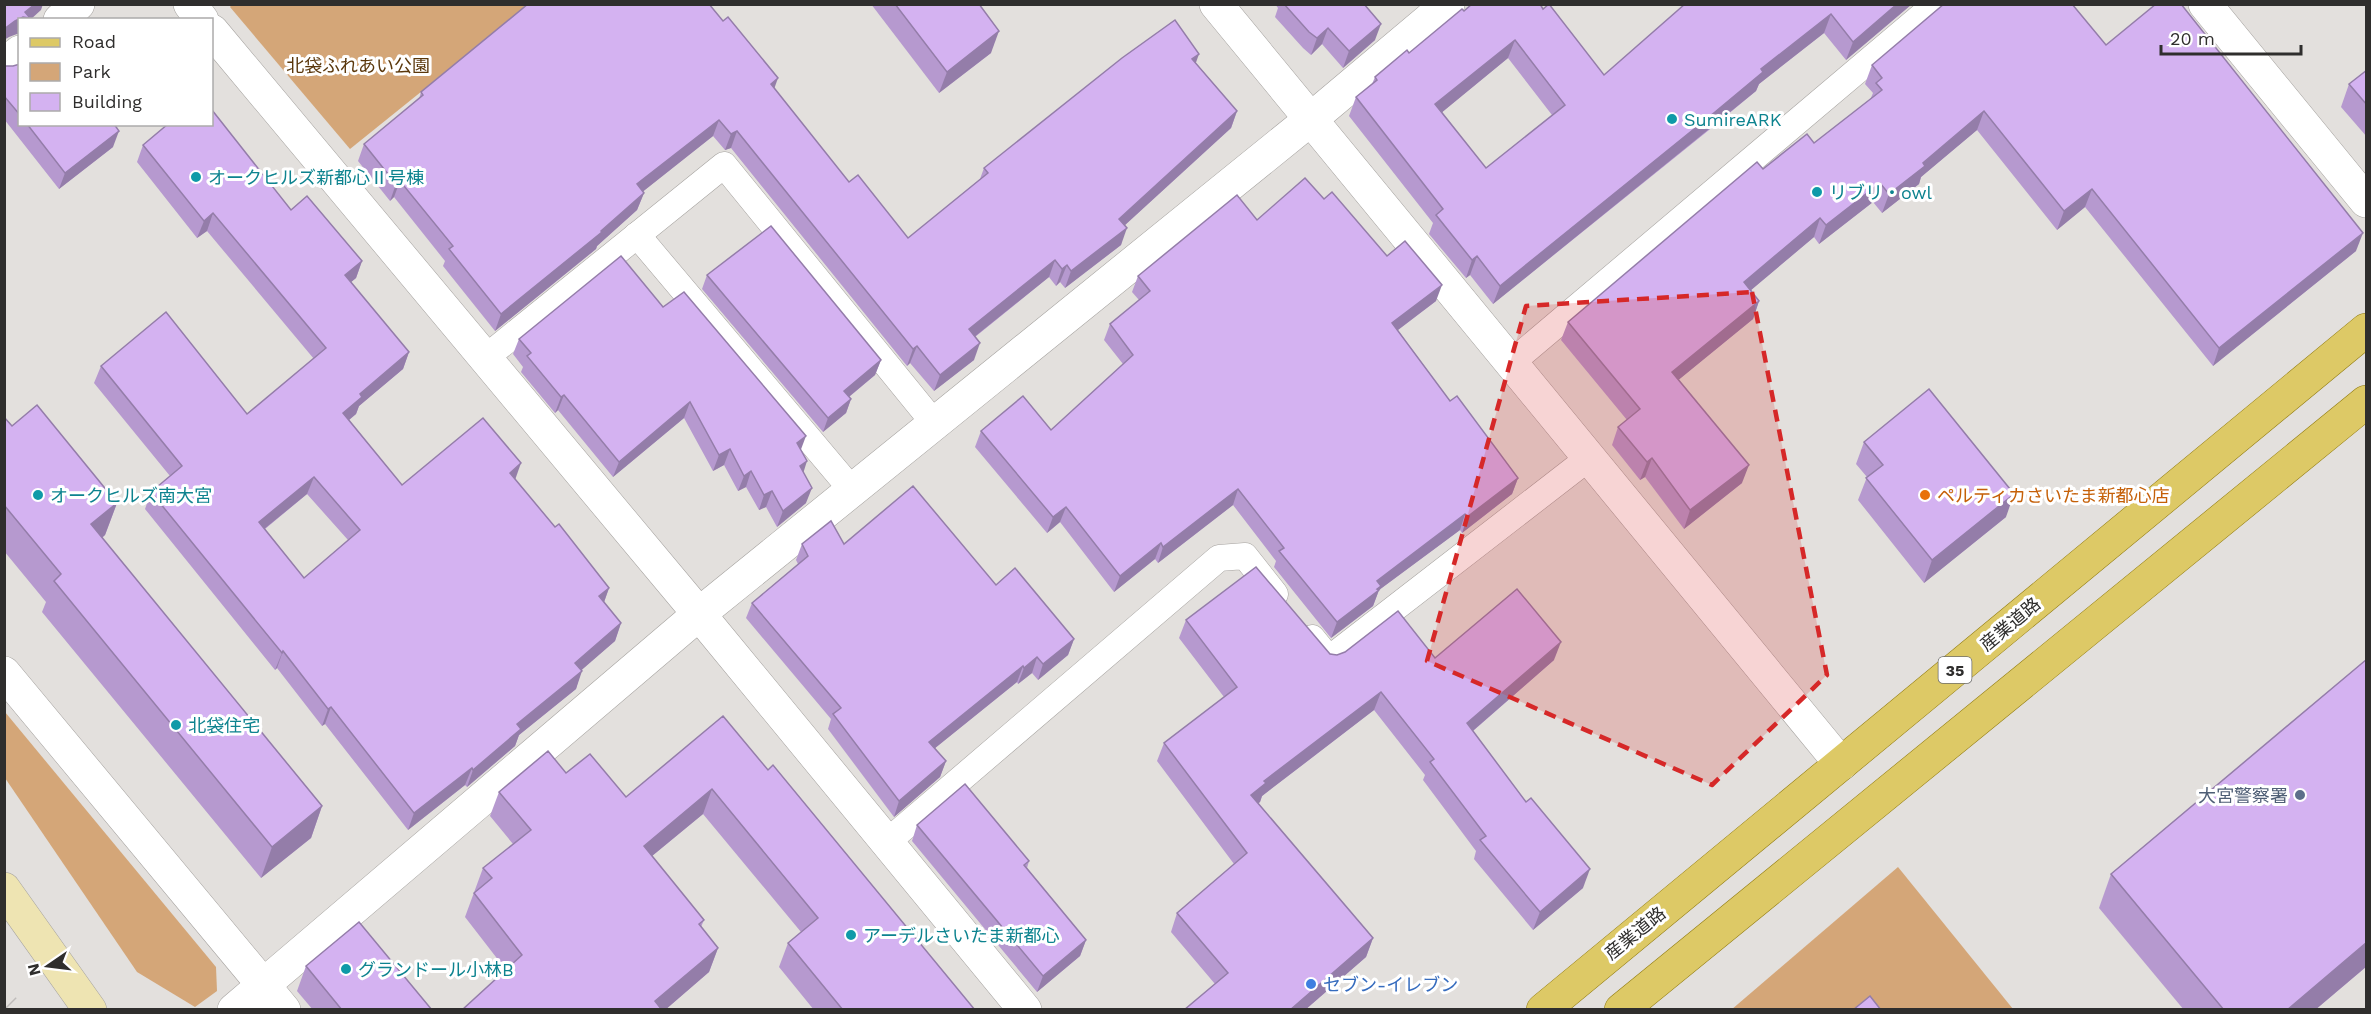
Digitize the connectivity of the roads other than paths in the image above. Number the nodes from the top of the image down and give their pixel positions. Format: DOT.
graph roads {
  1 [pos="78,4"];
  2 [pos="189,4"];
  3 [pos="1215,4"];
  4 [pos="1448,4"];
  5 [pos="1936,4"];
  6 [pos="2205,4"];
  7 [pos="62,18"];
  8 [pos="200,18"];
  9 [pos="213,32"];
  10 [pos="18,54"];
  11 [pos="4,64"];
  12 [pos="1311,119"];
  13 [pos="2367,201"];
  14 [pos="637,235"];
  15 [pos="2367,330"];
  16 [pos="485,358"];
  17 [pos="1511,363"];
  18 [pos="2367,402"];
  19 [pos="934,423"];
  20 [pos="1590,457"];
  21 [pos="852,490"];
  22 [pos="699,614"];
  23 [pos="4,673"];
  24 [pos="1841,764"];
  25 [pos="887,842"];
  26 [pos="4,889"];
  27 [pos="264,985"];
  28 [pos="90,1010"];
  29 [pos="234,1010"];
  30 [pos="284,1010"];
  31 [pos="1025,1010"];
  32 [pos="1543,1010"];
  33 [pos="1621,1010"];
  1 -- 7 [label="street"];
  2 -- 8 [label="street"];
  3 -- 12 [label="street"];
  4 -- 12 [label="street"];
  5 -- 17 [label="lane"];
  6 -- 13 [label="street"];
  9 -- 16 [label="street"];
  10 -- 11 [label="street"];
  12 -- 17 [label="street"];
  12 -- 19 [label="street"];
  14 -- 16 [label="lane"];
  14 -- 19 [label="lane"];
  14 -- 21 [label="lane"];
  15 -- 24 [label="main road, 産業道路 / 35"];
  16 -- 22 [label="street"];
  17 -- 20 [label="street"];
  18 -- 33 [label="main road"];
  19 -- 21 [label="street"];
  20 -- 24 [label="street"];
  20 -- 25 [label="lane"];
  21 -- 22 [label="street"];
  22 -- 25 [label="street"];
  22 -- 27 [label="street"];
  23 -- 27 [label="street"];
  24 -- 32 [label="main road, 産業道路 / 35"];
  25 -- 31 [label="street"];
  26 -- 28 [label="street"];
  27 -- 29 [label="street"];
  27 -- 30 [label="street"];
}
